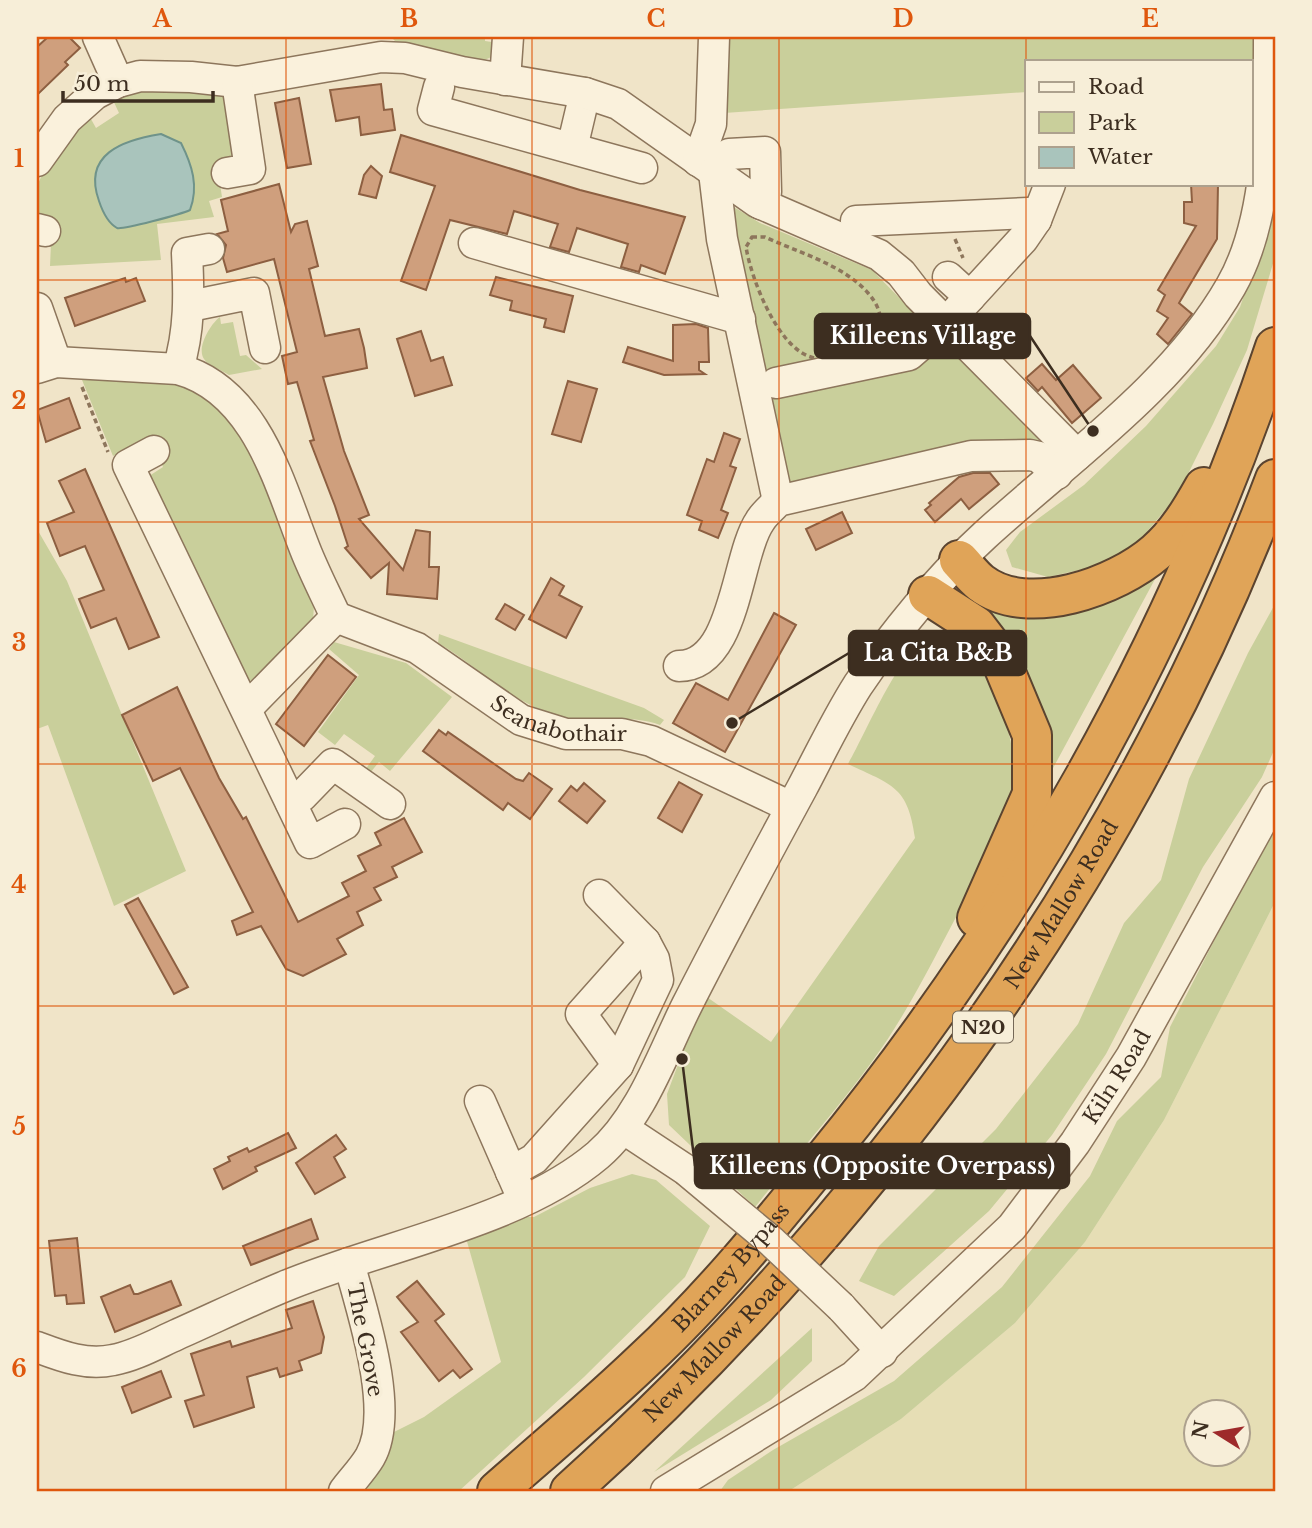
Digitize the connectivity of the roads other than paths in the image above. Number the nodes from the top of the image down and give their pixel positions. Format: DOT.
graph roads {
  1 [pos="98,37"];
  2 [pos="508,37"];
  3 [pos="714,37"];
  4 [pos="1269,37"];
  5 [pos="379,47"];
  6 [pos="505,80"];
  7 [pos="118,82"];
  8 [pos="237,82"];
  9 [pos="439,87"];
  10 [pos="585,93"];
  11 [pos="572,148"];
  12 [pos="37,161"];
  13 [pos="714,162"];
  14 [pos="642,168"];
  15 [pos="227,173"];
  16 [pos="1049,186"];
  17 [pos="761,204"];
  18 [pos="1037,220"];
  19 [pos="856,221"];
  20 [pos="474,243"];
  21 [pos="208,249"];
  22 [pos="948,277"];
  23 [pos="977,289"];
  24 [pos="190,306"];
  25 [pos="37,308"];
  26 [pos="740,319"];
  27 [pos="946,323"];
  28 [pos="1275,330"];
  29 [pos="1275,347"];
  30 [pos="265,348"];
  31 [pos="55,364"];
  32 [pos="178,369"];
  33 [pos="776,383"];
  34 [pos="154,451"];
  35 [pos="1067,465"];
  36 [pos="1275,479"];
  37 [pos="778,501"];
  38 [pos="959,560"];
  39 [pos="928,596"];
  40 [pos="336,617"];
  41 [pos="680,666"];
  42 [pos="247,708"];
  43 [pos="1275,797"];
  44 [pos="291,803"];
  45 [pos="390,804"];
  46 [pos="791,807"];
  47 [pos="345,824"];
  48 [pos="599,895"];
  49 [pos="645,942"];
  50 [pos="934,1016"];
  51 [pos="618,1065"];
  52 [pos="480,1101"];
  53 [pos="625,1129"];
  54 [pos="511,1172"];
  55 [pos="523,1200"];
  56 [pos="349,1263"];
  57 [pos="37,1347"];
  58 [pos="882,1352"];
  59 [pos="344,1491"];
  60 [pos="497,1491"];
  61 [pos="570,1491"];
  62 [pos="666,1491"];
  1 -- 7 [label="street"];
  2 -- 6 [label="street"];
  3 -- 13 [label="street"];
  4 -- 35 [label="street"];
  5 -- 6 [label="street"];
  5 -- 8 [label="street"];
  6 -- 10 [label="street"];
  7 -- 8 [label="street"];
  7 -- 12 [label="street"];
  8 -- 15 [label="street"];
  9 -- 11 [label="street"];
  10 -- 11 [label="street"];
  10 -- 13 [label="street"];
  11 -- 14 [label="street"];
  13 -- 17 [label="street"];
  13 -- 17 [label="street"];
  13 -- 26 [label="street"];
  16 -- 18 [label="street"];
  17 -- 27 [label="street"];
  18 -- 19 [label="street"];
  18 -- 23 [label="street"];
  20 -- 26 [label="street"];
  21 -- 24 [label="street"];
  22 -- 23 [label="street"];
  23 -- 27 [label="street"];
  24 -- 30 [label="street"];
  24 -- 32 [label="street"];
  25 -- 31 [label="street"];
  26 -- 37 [label="street"];
  27 -- 33 [label="street"];
  27 -- 35 [label="street"];
  28 -- 38 [label="highway"];
  29 -- 50 [label="highway, New Mallow Road / N20"];
  31 -- 32 [label="street"];
  32 -- 40 [label="street"];
  34 -- 42 [label="street"];
  35 -- 37 [label="street"];
  35 -- 38 [label="street"];
  36 -- 61 [label="highway, New Mallow Road / N20"];
  37 -- 41 [label="street"];
  38 -- 39 [label="street"];
  39 -- 46 [label="street"];
  39 -- 50 [label="highway, N20"];
  40 -- 42 [label="street"];
  40 -- 46 [label="street, Seanabothair"];
  42 -- 44 [label="street"];
  43 -- 58 [label="street, Kiln Road"];
  44 -- 45 [label="street"];
  44 -- 47 [label="street"];
  46 -- 53 [label="street"];
  48 -- 49 [label="street"];
  49 -- 51 [label="street"];
  49 -- 51 [label="street"];
  50 -- 60 [label="highway, Blarney Bypass / N20"];
  51 -- 54 [label="street"];
  52 -- 54 [label="street"];
  53 -- 55 [label="street"];
  53 -- 58 [label="street, bridge"];
  54 -- 55 [label="street"];
  55 -- 56 [label="street"];
  56 -- 57 [label="street"];
  56 -- 59 [label="street, The Grove"];
  58 -- 62 [label="street, Kiln Road"];
}
